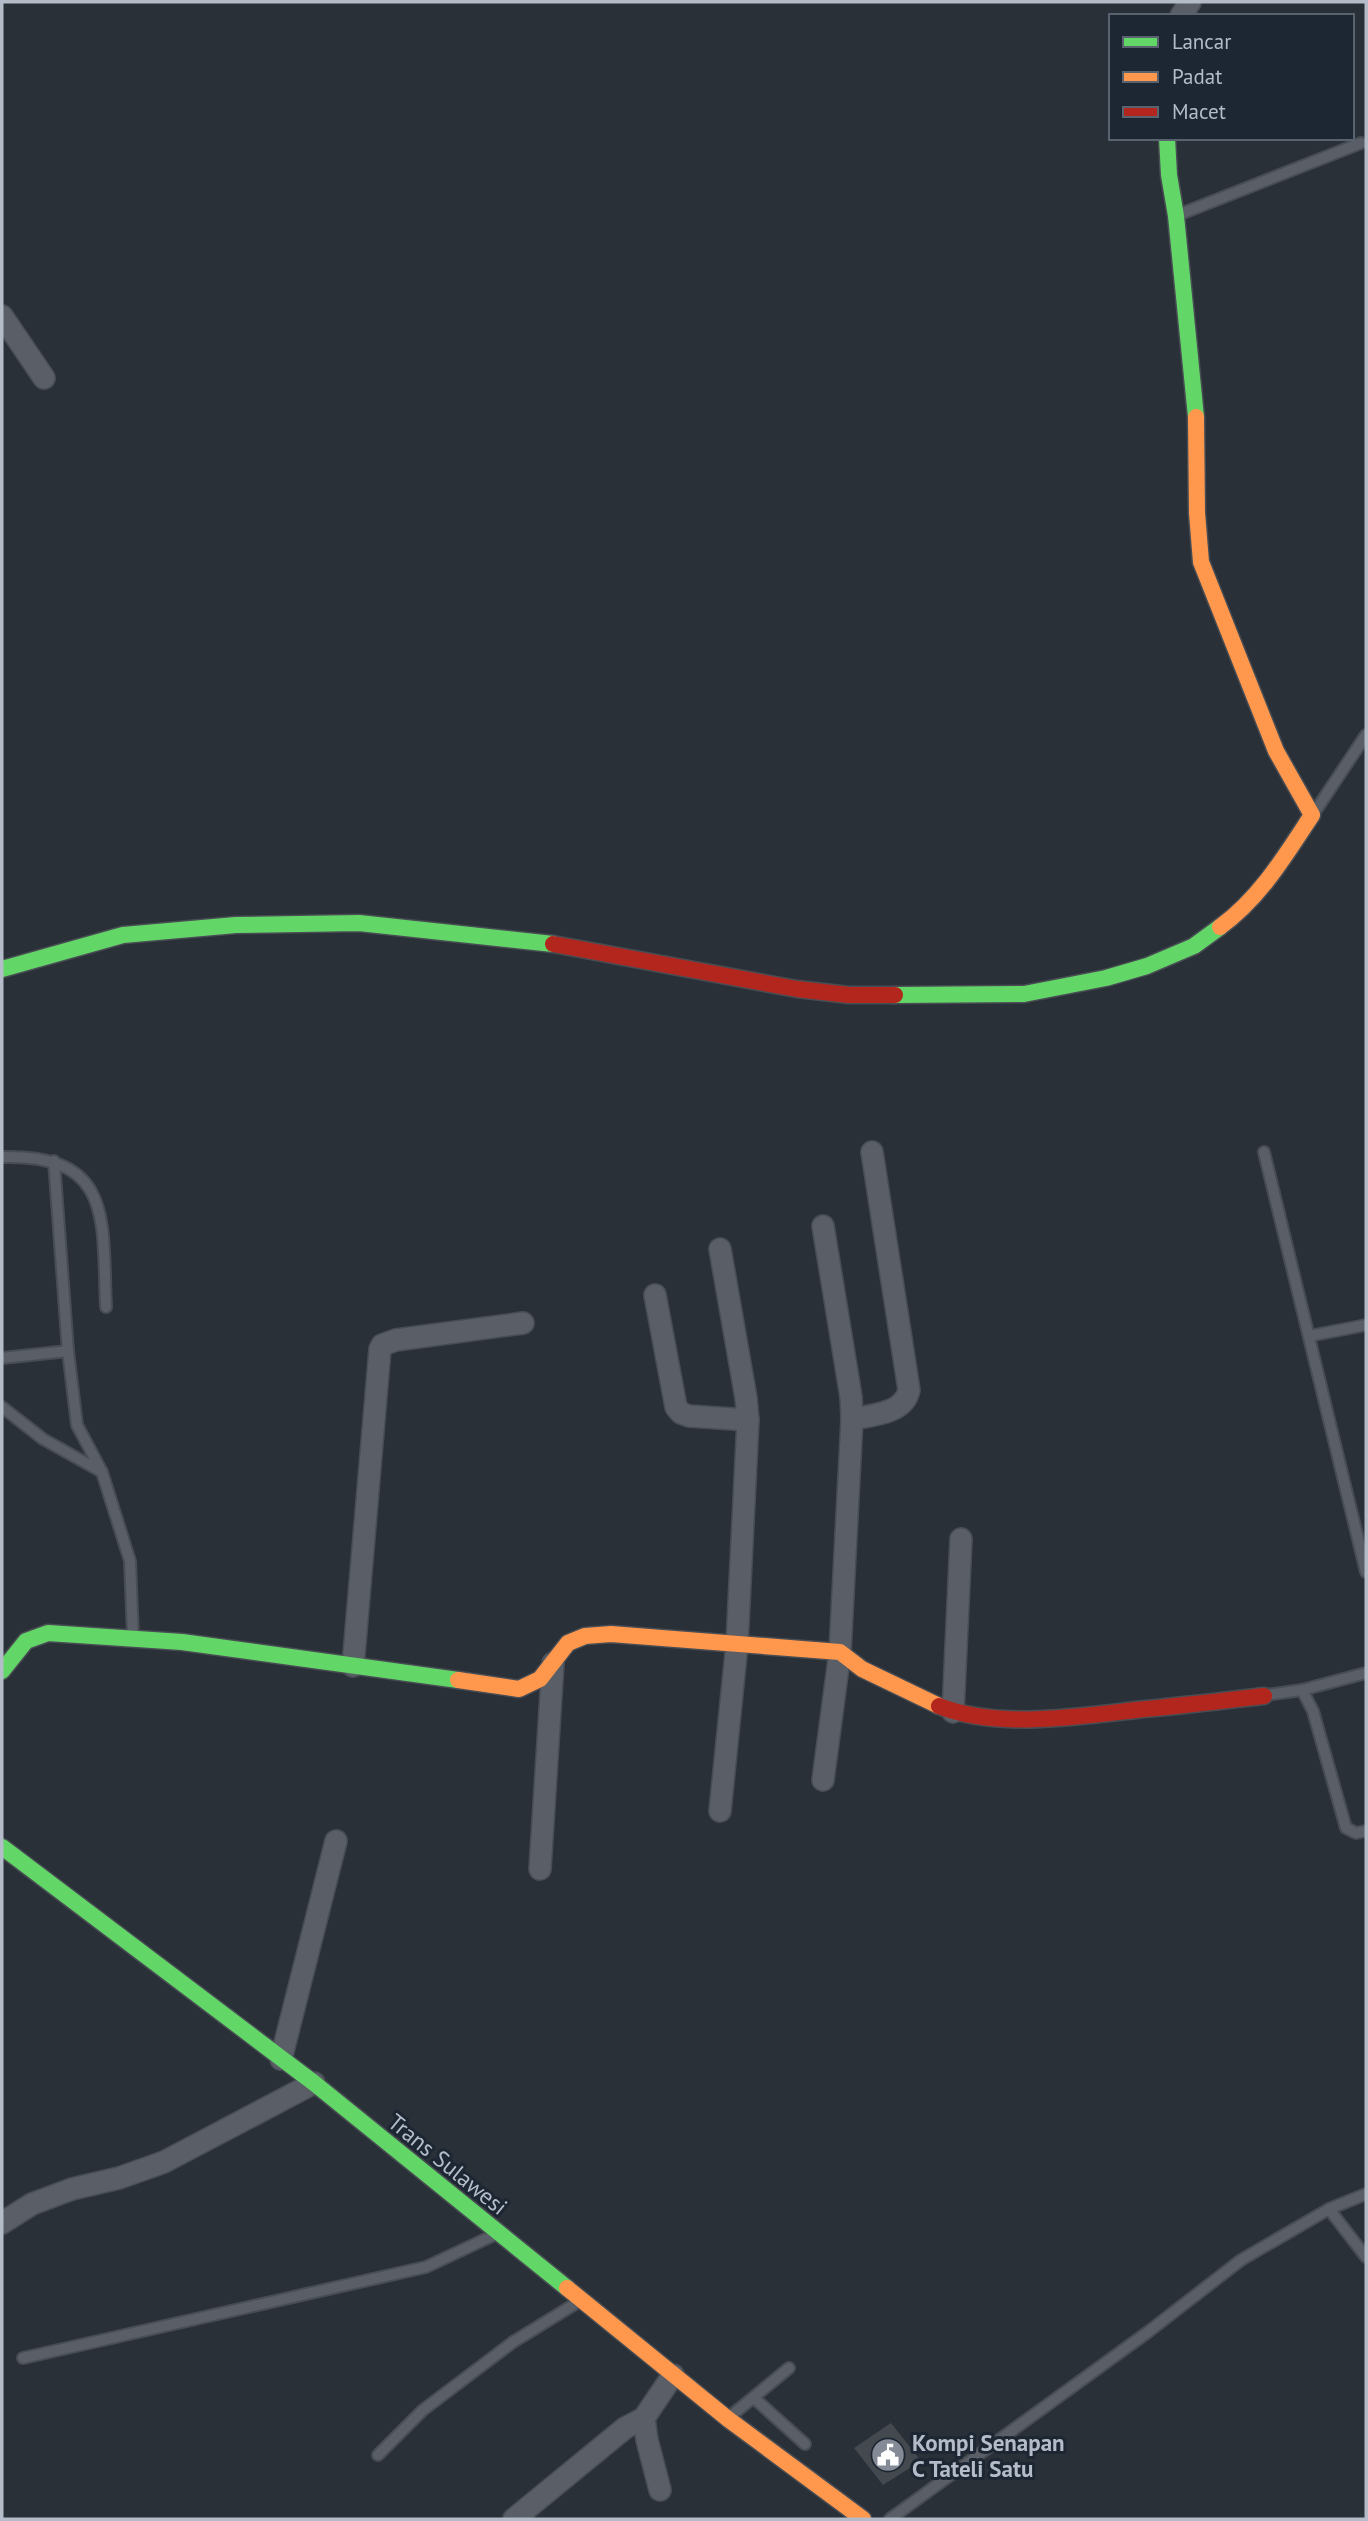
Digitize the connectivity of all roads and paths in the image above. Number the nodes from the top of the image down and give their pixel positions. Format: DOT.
graph roads {
  1 [pos="1167,140"];
  2 [pos="1361,143"];
  3 [pos="1176,216"];
  4 [pos="2,316"];
  5 [pos="44,378"];
  6 [pos="1366,735"];
  7 [pos="1312,815"];
  8 [pos="2,969"];
  9 [pos="872,1152"];
  10 [pos="1264,1152"];
  11 [pos="2,1157"];
  12 [pos="54,1161"];
  13 [pos="824,1226"];
  14 [pos="720,1249"];
  15 [pos="655,1295"];
  16 [pos="106,1307"];
  17 [pos="523,1322"];
  18 [pos="1366,1325"];
  19 [pos="1309,1336"];
  20 [pos="68,1351"];
  21 [pos="2,1359"];
  22 [pos="2,1407"];
  23 [pos="852,1419"];
  24 [pos="748,1420"];
  25 [pos="102,1472"];
  26 [pos="961,1539"];
  27 [pos="1366,1572"];
  28 [pos="133,1639"];
  29 [pos="737,1644"];
  30 [pos="840,1653"];
  31 [pos="553,1663"];
  32 [pos="353,1666"];
  33 [pos="2,1671"];
  34 [pos="1366,1673"];
  35 [pos="1302,1690"];
  36 [pos="1264,1696"];
  37 [pos="953,1712"];
  38 [pos="823,1780"];
  39 [pos="720,1811"];
  40 [pos="1366,1831"];
  41 [pos="336,1841"];
  42 [pos="2,1847"];
  43 [pos="540,1869"];
  44 [pos="281,2059"];
  45 [pos="314,2083"];
  46 [pos="1366,2194"];
  47 [pos="1329,2208"];
  48 [pos="2,2223"];
  49 [pos="498,2234"];
  50 [pos="1366,2257"];
  51 [pos="581,2301"];
  52 [pos="23,2358"];
  53 [pos="789,2368"];
  54 [pos="673,2375"];
  55 [pos="754,2398"];
  56 [pos="644,2418"];
  57 [pos="727,2419"];
  58 [pos="805,2444"];
  59 [pos="378,2455"];
  60 [pos="660,2490"];
  61 [pos="514,2519"];
  62 [pos="863,2519"];
  63 [pos="890,2519"];
  1 -- 3 [label="main road"];
  2 -- 3 [label="lane"];
  3 -- 7 [label="main road"];
  4 -- 5 [label="street"];
  6 -- 7 [label="lane"];
  7 -- 8 [label="main road"];
  9 -- 23 [label="street"];
  10 -- 19 [label="lane"];
  11 -- 12 [label="lane"];
  12 -- 16 [label="lane"];
  12 -- 20 [label="lane"];
  13 -- 23 [label="street"];
  14 -- 24 [label="street"];
  15 -- 24 [label="street"];
  17 -- 32 [label="street"];
  18 -- 19 [label="lane"];
  19 -- 27 [label="lane"];
  20 -- 21 [label="lane"];
  20 -- 25 [label="lane"];
  22 -- 25 [label="lane"];
  23 -- 30 [label="street"];
  24 -- 29 [label="street"];
  25 -- 28 [label="lane"];
  26 -- 37 [label="street"];
  28 -- 32 [label="main road"];
  28 -- 33 [label="main road"];
  29 -- 30 [label="main road"];
  29 -- 31 [label="main road"];
  29 -- 39 [label="street"];
  30 -- 37 [label="main road"];
  30 -- 38 [label="street"];
  31 -- 32 [label="main road"];
  31 -- 43 [label="street"];
  34 -- 35 [label="lane"];
  35 -- 36 [label="lane"];
  35 -- 40 [label="lane"];
  36 -- 37 [label="main road"];
  41 -- 44 [label="street"];
  42 -- 44 [label="main road, Trans Sulawesi"];
  44 -- 45 [label="main road, Trans Sulawesi"];
  45 -- 48 [label="street"];
  45 -- 49 [label="main road, Trans Sulawesi"];
  46 -- 47 [label="lane"];
  47 -- 50 [label="lane"];
  47 -- 63 [label="lane"];
  49 -- 51 [label="main road, Trans Sulawesi"];
  49 -- 52 [label="lane"];
  51 -- 54 [label="main road, Trans Sulawesi"];
  51 -- 59 [label="lane"];
  53 -- 55 [label="lane"];
  54 -- 56 [label="street"];
  54 -- 57 [label="main road, Trans Sulawesi"];
  55 -- 57 [label="lane"];
  55 -- 58 [label="lane"];
  56 -- 60 [label="street"];
  56 -- 61 [label="street"];
  57 -- 62 [label="main road, Trans Sulawesi"];
}
